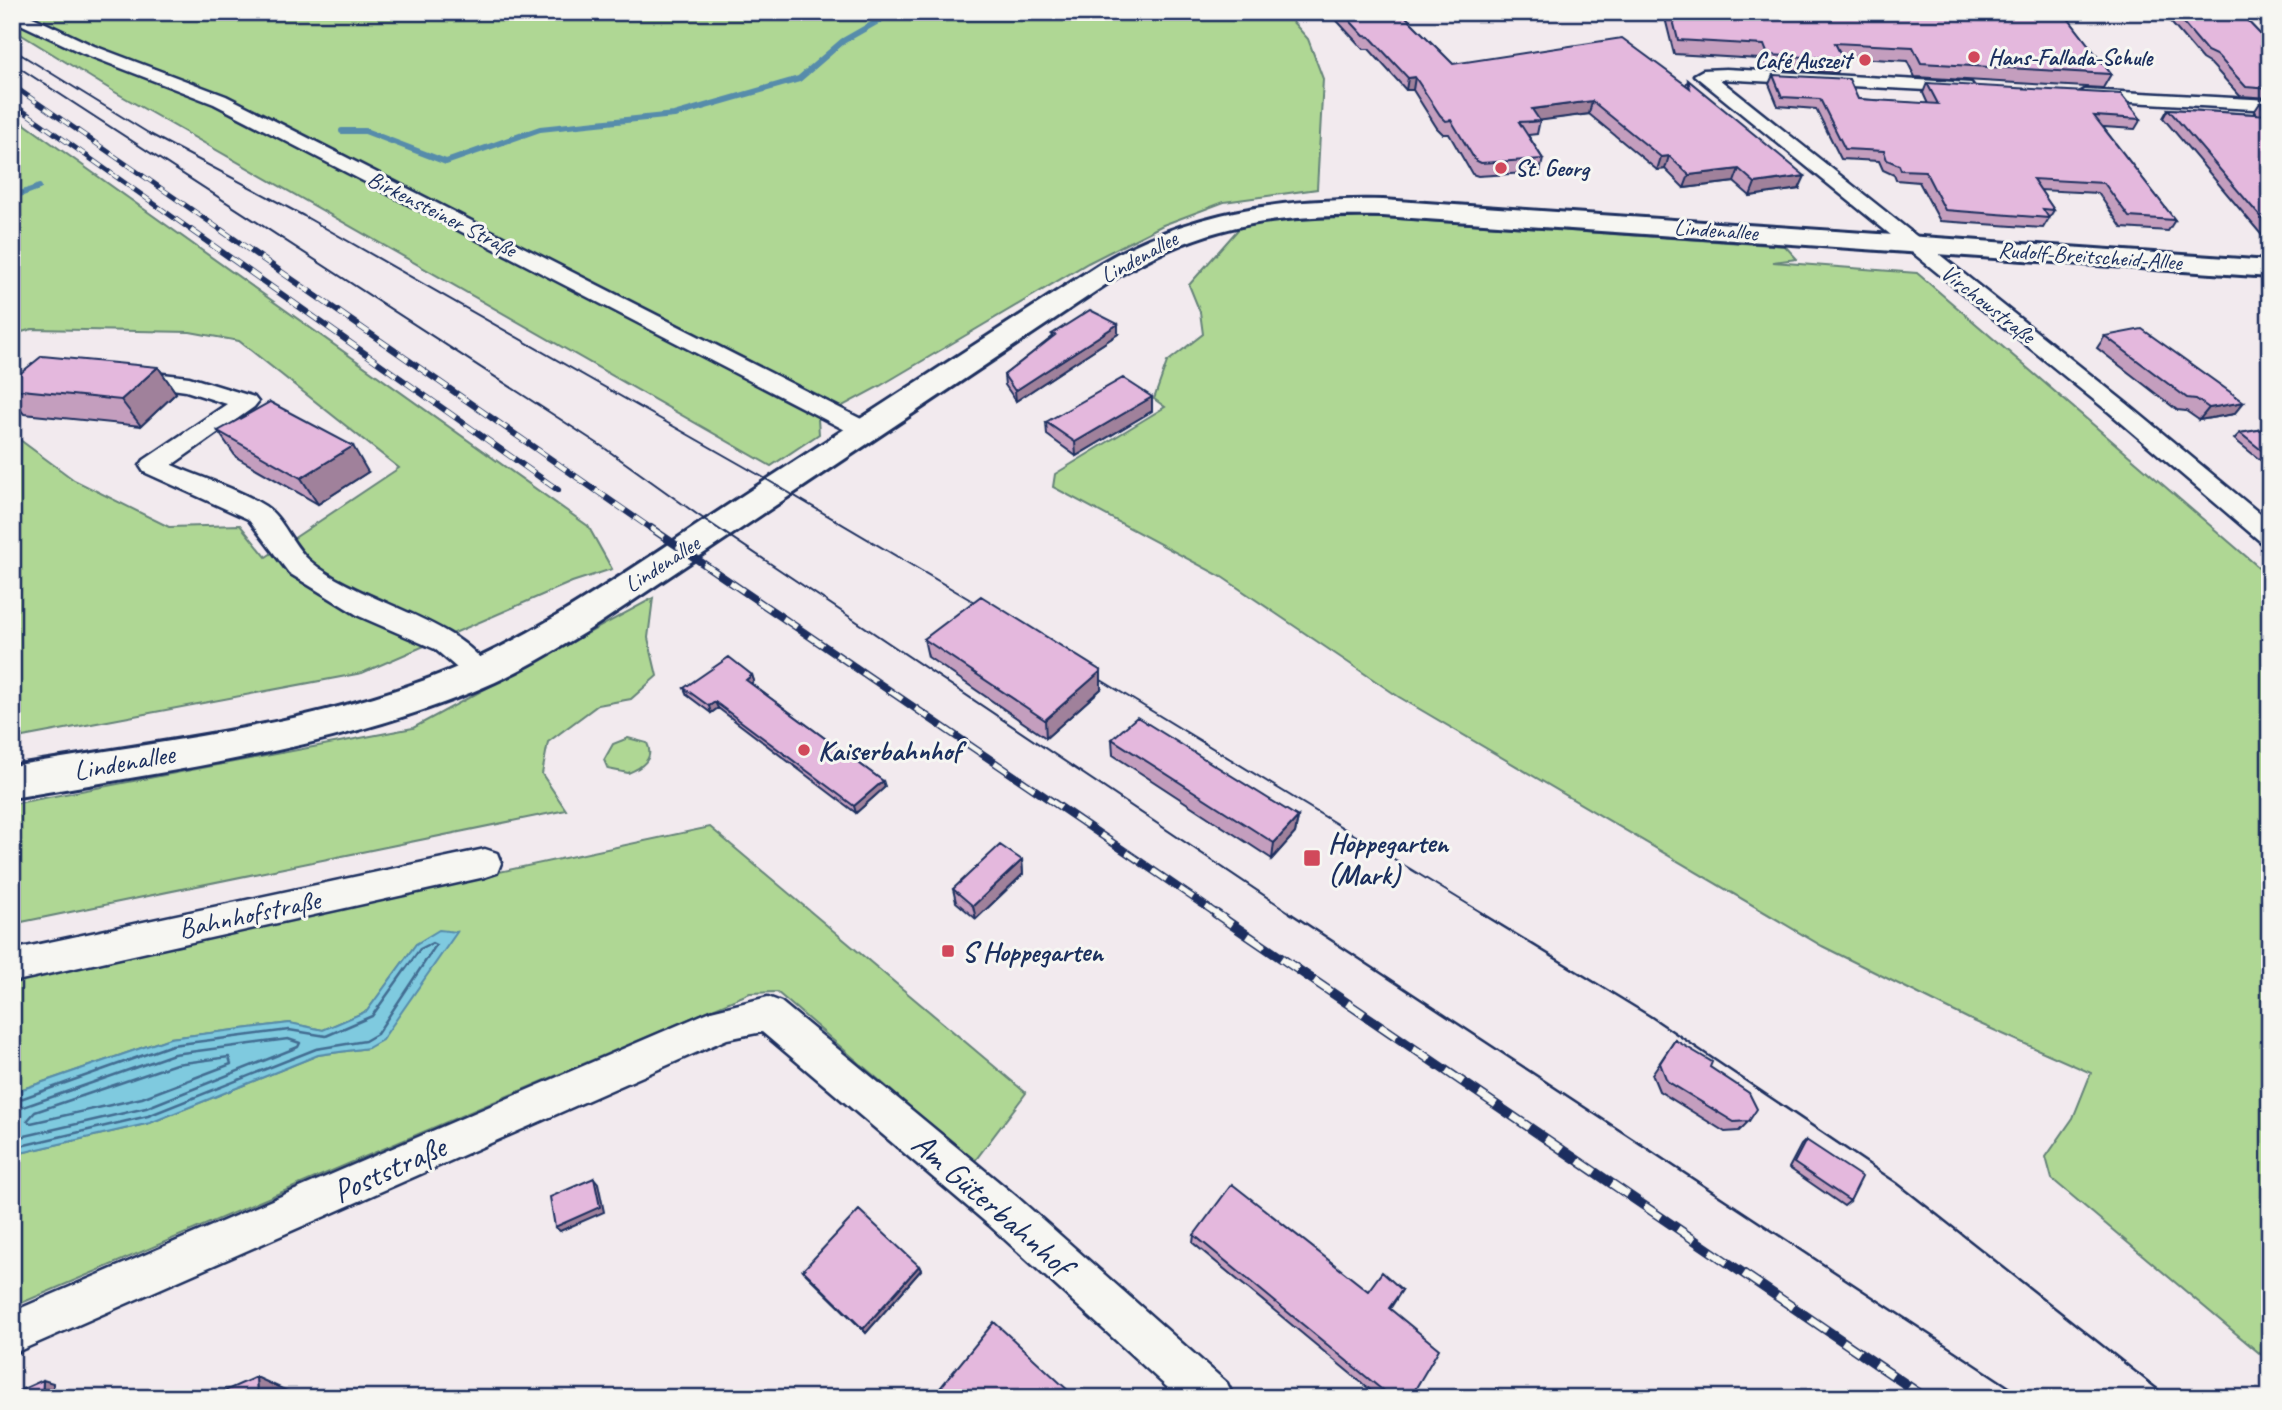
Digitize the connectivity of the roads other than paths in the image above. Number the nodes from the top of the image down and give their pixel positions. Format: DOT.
graph roads {
  1 [pos="12,13"];
  2 [pos="1987,88"];
  3 [pos="2072,94"];
  4 [pos="2270,105"];
  5 [pos="1911,244"];
  6 [pos="2270,269"];
  7 [pos="145,379"];
  8 [pos="864,430"];
  9 [pos="2270,536"];
  10 [pos="477,674"];
  11 [pos="12,782"];
  12 [pos="485,863"];
  13 [pos="12,966"];
  14 [pos="768,1014"];
  15 [pos="12,1333"];
  16 [pos="1212,1398"];
  1 -- 8 [label="street, Birkensteiner Straße"];
  2 -- 5 [label="street, Virchowstraße"];
  3 -- 4 [label="street"];
  5 -- 6 [label="street, Rudolf-Breitscheid-Allee"];
  5 -- 8 [label="street, Lindenallee"];
  5 -- 9 [label="street, Virchowstraße"];
  7 -- 10 [label="street"];
  8 -- 10 [label="street, Lindenallee"];
  10 -- 11 [label="street, Lindenallee"];
  12 -- 13 [label="street, Bahnhofstraße"];
  14 -- 15 [label="street, Poststraße"];
  14 -- 16 [label="street, Am Güterbahnhof"];
}
